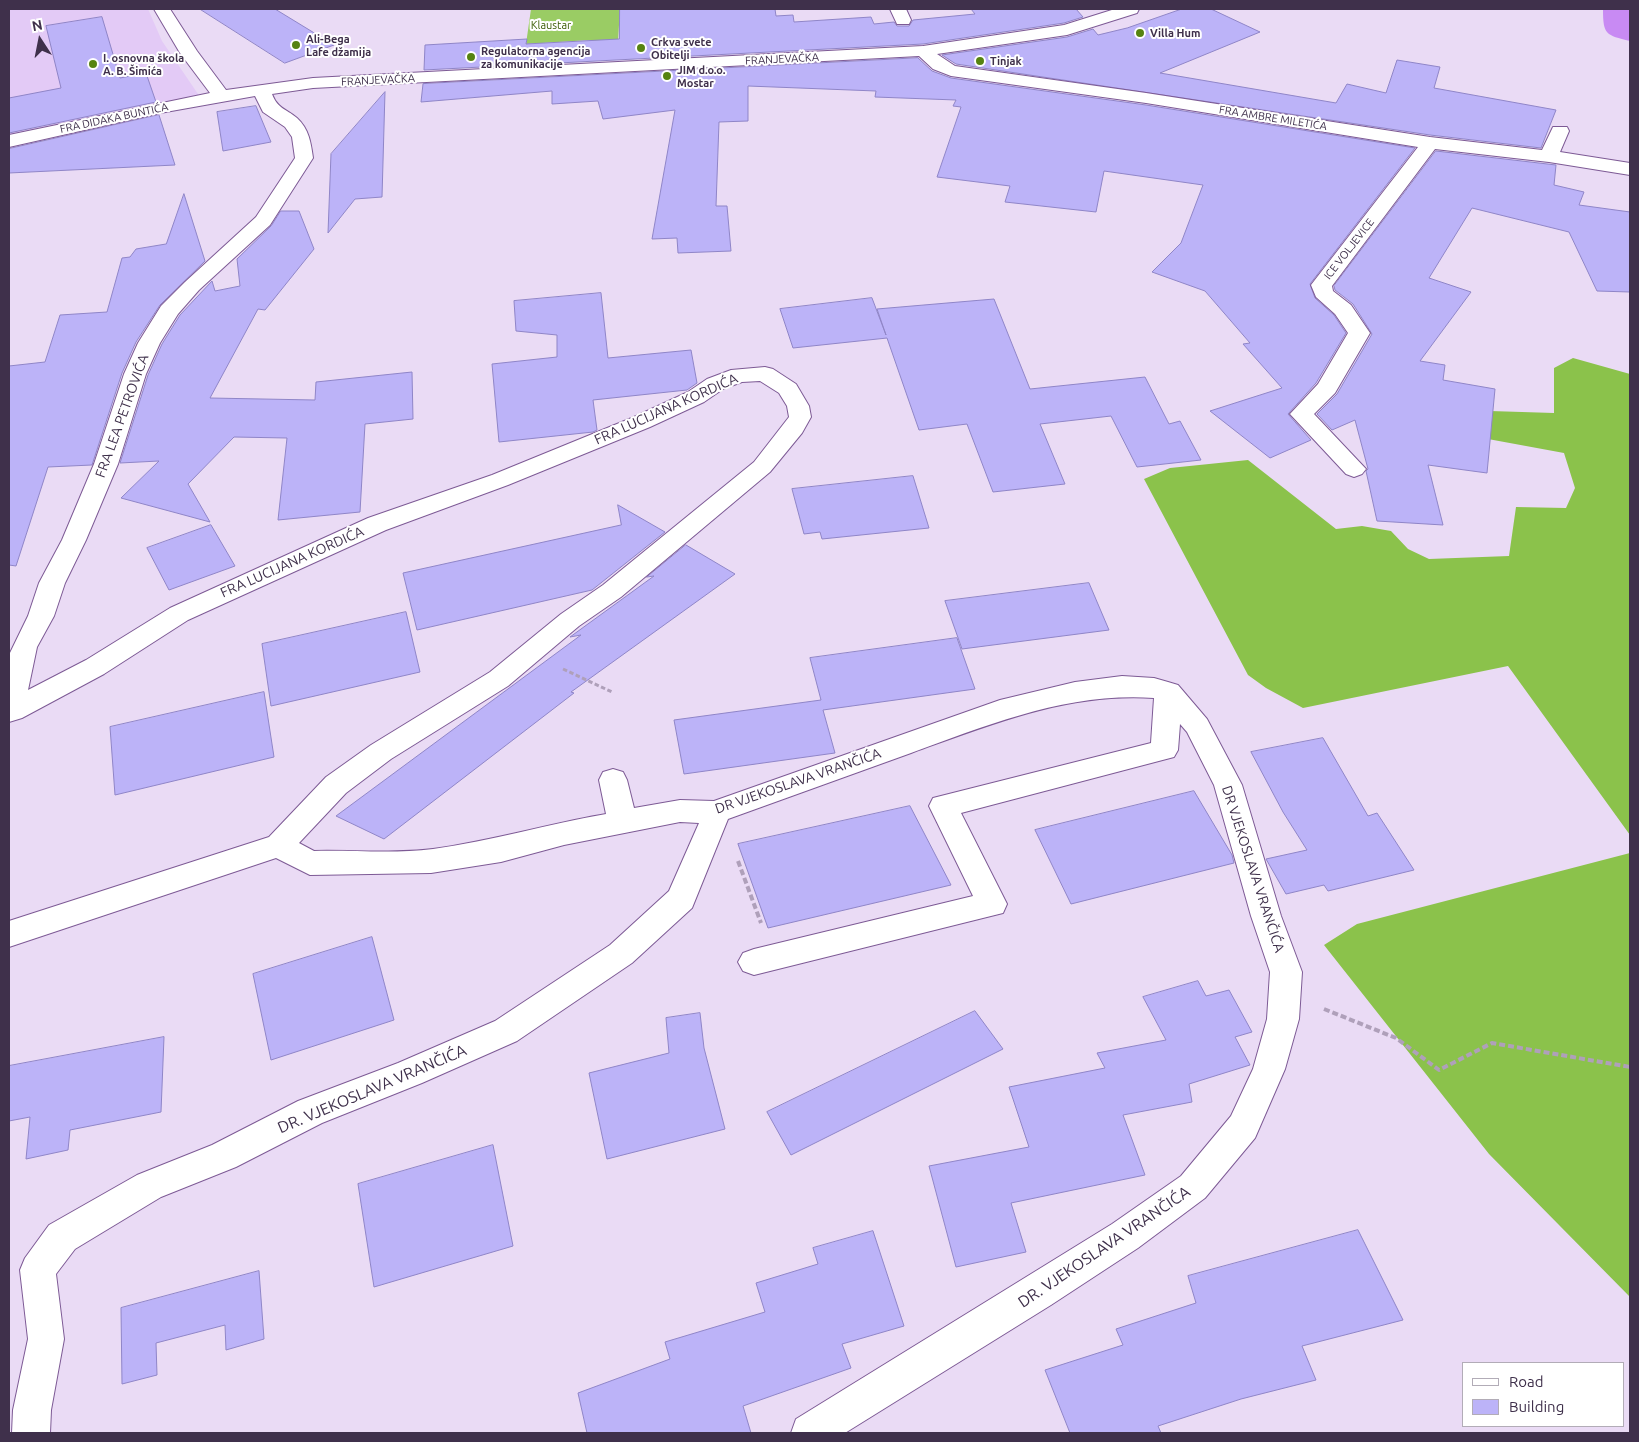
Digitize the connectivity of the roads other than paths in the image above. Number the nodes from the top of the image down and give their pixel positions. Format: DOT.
graph roads {
  1 [pos="162,9"];
  2 [pos="1131,9"];
  3 [pos="923,51"];
  4 [pos="261,90"];
  5 [pos="220,95"];
  6 [pos="1560,131"];
  7 [pos="9,141"];
  8 [pos="1430,143"];
  9 [pos="1549,156"];
  10 [pos="1630,169"];
  11 [pos="1354,469"];
  12 [pos="1168,692"];
  13 [pos="10,712"];
  14 [pos="613,780"];
  15 [pos="715,812"];
  16 [pos="622,821"];
  17 [pos="279,845"];
  18 [pos="9,934"];
  19 [pos="754,962"];
  20 [pos="1286,972"];
  21 [pos="32,1433"];
  22 [pos="810,1433"];
  1 -- 5 [label="street"];
  2 -- 3 [label="street, FRANJEVAČKA"];
  3 -- 4 [label="street, FRANJEVAČKA"];
  3 -- 8 [label="street, FRA AMBRE MILETIĆA"];
  4 -- 5 [label="street, FRANJEVAČKA"];
  4 -- 13 [label="street, FRA LEA PETROVIĆA"];
  5 -- 7 [label="street, FRA DIDAKA BUNTIĆA"];
  6 -- 9 [label="street"];
  8 -- 9 [label="street, FRA AMBRE MILETIĆA"];
  8 -- 11 [label="street, ICE VOLJEVICE"];
  9 -- 10 [label="street, FRA AMBRE MILETIĆA"];
  12 -- 15 [label="street, DR VJEKOSLAVA VRANČIĆA"];
  12 -- 19 [label="street"];
  12 -- 20 [label="street, DR VJEKOSLAVA VRANČIĆA"];
  13 -- 17 [label="street, FRA LUCIJANA KORDIĆA"];
  14 -- 16 [label="street"];
  15 -- 16 [label="street, DR VJEKOSLAVA VRANČIĆA"];
  15 -- 21 [label="street, DR. VJEKOSLAVA VRANČIĆA"];
  16 -- 17 [label="street, DR VJEKOSLAVA VRANČIĆA"];
  17 -- 18 [label="street"];
  20 -- 22 [label="street, DR. VJEKOSLAVA VRANČIĆA"];
}
